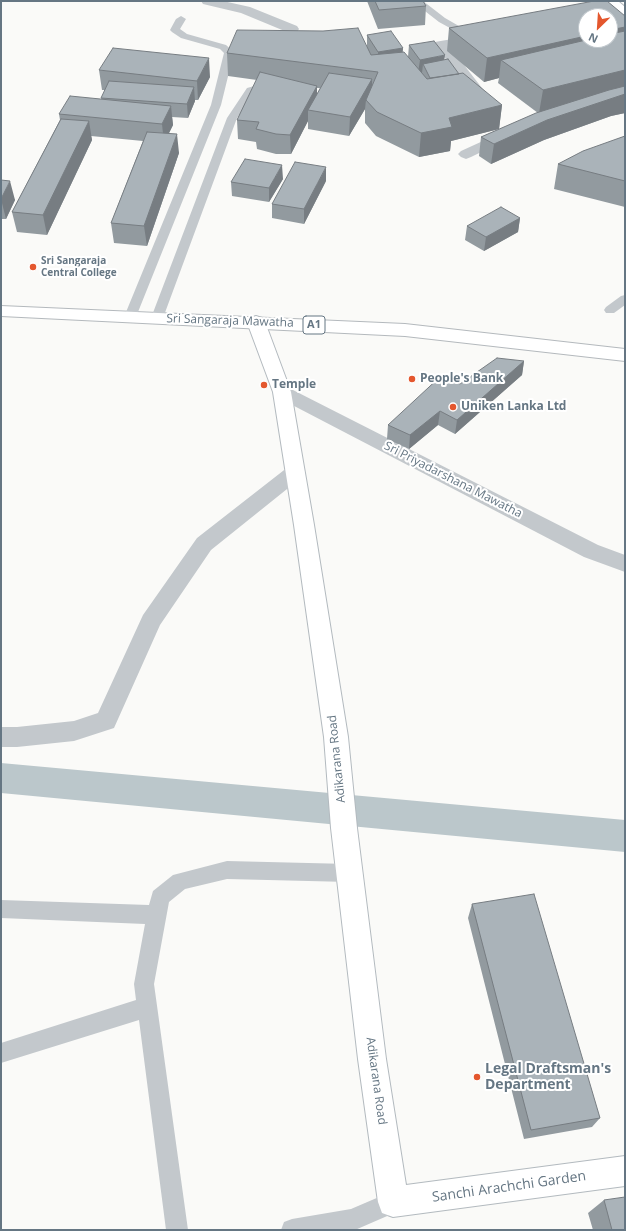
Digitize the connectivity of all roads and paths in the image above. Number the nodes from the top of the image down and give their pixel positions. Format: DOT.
graph roads {
  1 [pos="207,1"];
  2 [pos="417,1"];
  3 [pos="611,1"];
  4 [pos="625,14"];
  5 [pos="181,19"];
  6 [pos="292,29"];
  7 [pos="492,37"];
  8 [pos="476,39"];
  9 [pos="442,46"];
  10 [pos="423,48"];
  11 [pos="286,91"];
  12 [pos="492,110"];
  13 [pos="519,129"];
  14 [pos="466,154"];
  15 [pos="625,299"];
  16 [pos="610,310"];
  17 [pos="1,311"];
  18 [pos="130,317"];
  19 [pos="157,318"];
  20 [pos="256,322"];
  21 [pos="625,355"];
  22 [pos="282,392"];
  23 [pos="295,472"];
  24 [pos="625,564"];
  25 [pos="1,737"];
  26 [pos="349,873"];
  27 [pos="1,909"];
  28 [pos="157,914"];
  29 [pos="147,1007"];
  30 [pos="1,1053"];
  31 [pos="625,1171"];
  32 [pos="393,1202"];
  33 [pos="353,1225"];
  34 [pos="177,1230"];
  35 [pos="292,1230"];
  1 -- 6 [label="street"];
  2 -- 8 [label="lane"];
  3 -- 4 [label="main road"];
  5 -- 18 [label="lane"];
  7 -- 8 [label="street"];
  8 -- 9 [label="street"];
  9 -- 10 [label="street"];
  9 -- 12 [label="street"];
  11 -- 19 [label="lane"];
  13 -- 14 [label="street"];
  15 -- 16 [label="lane"];
  17 -- 18 [label="main road, Sri Sangaraja Mawatha / A1"];
  18 -- 19 [label="main road, Sri Sangaraja Mawatha / A1"];
  19 -- 20 [label="main road, Sri Sangaraja Mawatha / A1"];
  20 -- 21 [label="main road, Sri Sangaraja Mawatha / A1"];
  20 -- 22 [label="main road, Adikarana Road"];
  22 -- 23 [label="main road, Adikarana Road"];
  22 -- 24 [label="street, Sri Priyadarshana Mawatha"];
  23 -- 25 [label="street"];
  23 -- 26 [label="main road, Adikarana Road"];
  26 -- 28 [label="lane"];
  26 -- 32 [label="main road, Adikarana Road"];
  27 -- 28 [label="lane"];
  28 -- 29 [label="lane"];
  29 -- 30 [label="lane"];
  29 -- 34 [label="lane"];
  31 -- 32 [label="main road, Sanchi Arachchi Garden"];
  32 -- 33 [label="lane"];
  33 -- 35 [label="lane"];
}
